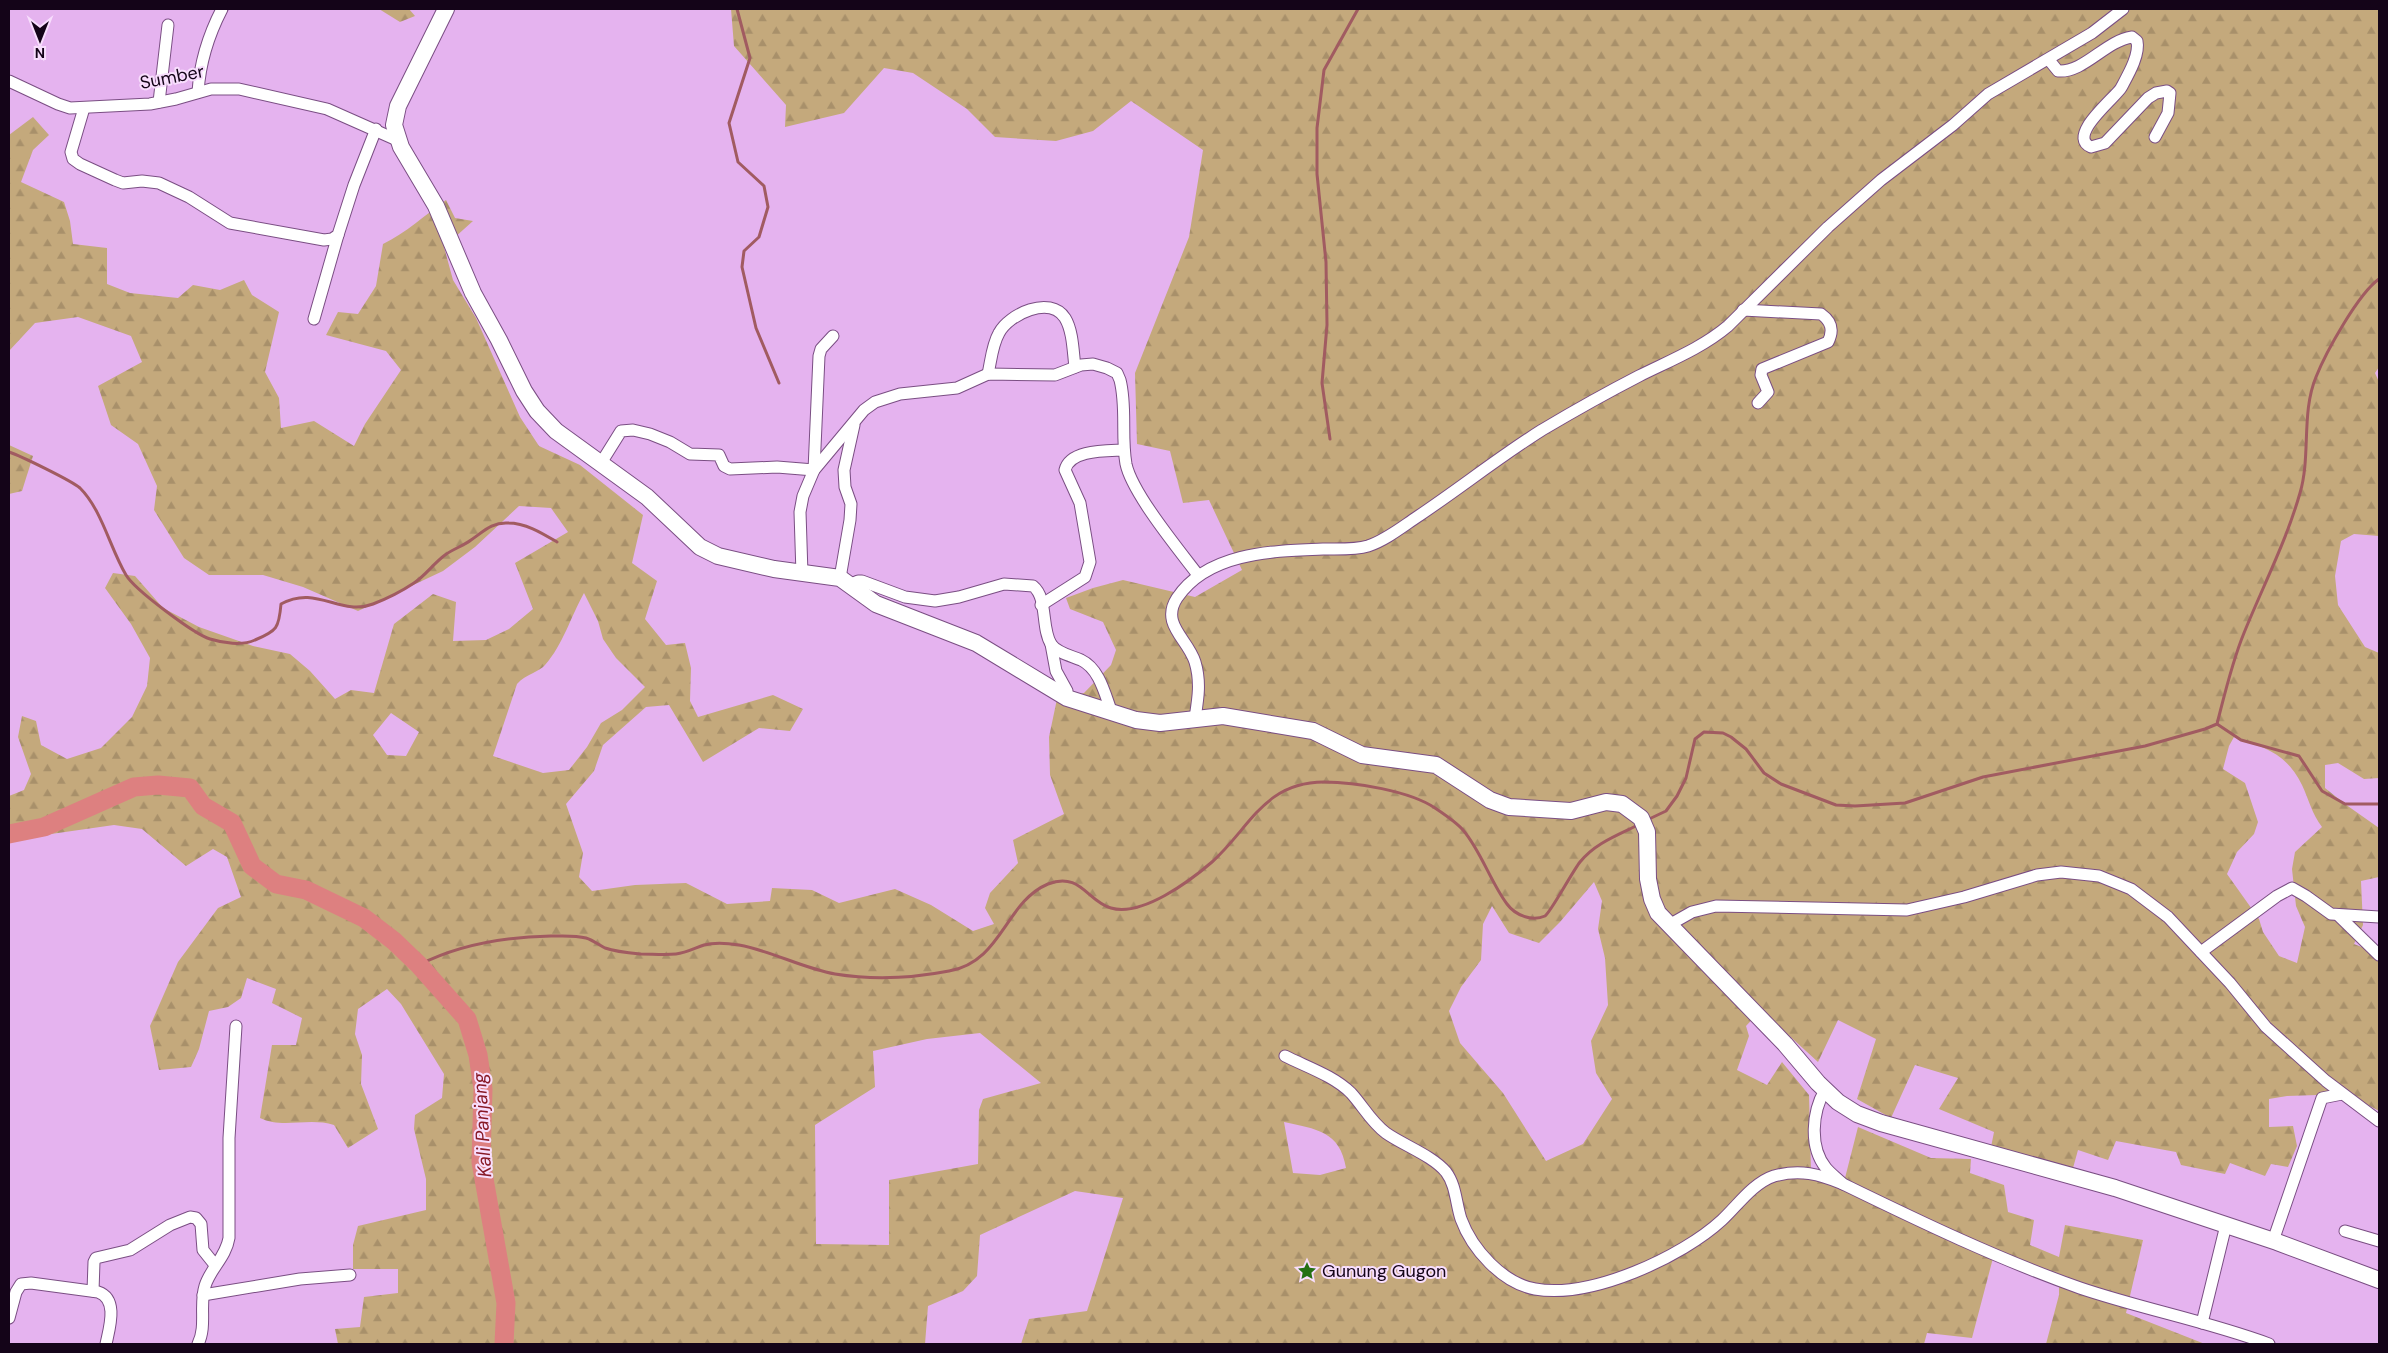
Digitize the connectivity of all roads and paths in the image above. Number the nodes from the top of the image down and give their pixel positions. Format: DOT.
graph roads {
  1 [pos="222,9"];
  2 [pos="446,9"];
  3 [pos="2123,9"];
  4 [pos="168,25"];
  5 [pos="2048,60"];
  6 [pos="9,81"];
  7 [pos="198,92"];
  8 [pos="159,102"];
  9 [pos="84,108"];
  10 [pos="376,129"];
  11 [pos="2155,137"];
  12 [pos="397,140"];
  13 [pos="338,235"];
  14 [pos="1743,310"];
  15 [pos="314,320"];
  16 [pos="833,336"];
  17 [pos="1075,367"];
  18 [pos="988,374"];
  19 [pos="1758,403"];
  20 [pos="855,421"];
  21 [pos="1124,450"];
  22 [pos="602,463"];
  23 [pos="814,470"];
  24 [pos="802,574"];
  25 [pos="1198,575"];
  26 [pos="845,581"];
  27 [pos="1041,605"];
  28 [pos="1051,644"];
  29 [pos="1067,698"];
  30 [pos="1112,713"];
  31 [pos="1195,718"];
  32 [pos="2339,916"];
  33 [pos="2379,917"];
  34 [pos="1669,925"];
  35 [pos="2201,952"];
  36 [pos="2379,955"];
  37 [pos="236,1026"];
  38 [pos="1286,1056"];
  39 [pos="1825,1090"];
  40 [pos="2342,1094"];
  41 [pos="2379,1121"];
  42 [pos="1843,1184"];
  43 [pos="2226,1226"];
  44 [pos="2345,1231"];
  45 [pos="2273,1241"];
  46 [pos="2379,1241"];
  47 [pos="215,1264"];
  48 [pos="350,1275"];
  49 [pos="2379,1280"];
  50 [pos="93,1291"];
  51 [pos="203,1295"];
  52 [pos="9,1318"];
  53 [pos="2202,1323"];
  54 [pos="106,1344"];
  55 [pos="198,1344"];
  56 [pos="2269,1344"];
  1 -- 7 [label="street"];
  2 -- 12 [label="street"];
  3 -- 5 [label="street"];
  4 -- 8 [label="street"];
  5 -- 11 [label="street"];
  5 -- 14 [label="street"];
  6 -- 9 [label="street, Sumber"];
  7 -- 8 [label="street, Sumber"];
  7 -- 10 [label="street, Sumber"];
  8 -- 9 [label="street, Sumber"];
  9 -- 13 [label="street"];
  10 -- 12 [label="street, Sumber"];
  10 -- 13 [label="street"];
  12 -- 22 [label="street"];
  13 -- 15 [label="street"];
  14 -- 19 [label="street"];
  14 -- 25 [label="street"];
  16 -- 23 [label="street"];
  17 -- 18 [label="street"];
  17 -- 18 [label="street"];
  17 -- 21 [label="street"];
  18 -- 20 [label="street"];
  20 -- 23 [label="street"];
  20 -- 26 [label="street"];
  21 -- 25 [label="street"];
  21 -- 27 [label="street"];
  22 -- 23 [label="street"];
  22 -- 24 [label="street"];
  23 -- 24 [label="street"];
  24 -- 26 [label="street"];
  25 -- 31 [label="street"];
  26 -- 27 [label="street"];
  26 -- 29 [label="street"];
  27 -- 28 [label="street"];
  28 -- 29 [label="street"];
  28 -- 30 [label="street"];
  29 -- 30 [label="street"];
  30 -- 31 [label="street"];
  31 -- 34 [label="street"];
  32 -- 33 [label="street"];
  32 -- 35 [label="street"];
  32 -- 36 [label="street"];
  34 -- 35 [label="street"];
  34 -- 39 [label="street"];
  35 -- 40 [label="street"];
  37 -- 47 [label="street"];
  38 -- 42 [label="street"];
  39 -- 42 [label="street"];
  39 -- 43 [label="street"];
  40 -- 41 [label="street"];
  40 -- 45 [label="street"];
  42 -- 53 [label="street"];
  43 -- 45 [label="street"];
  43 -- 53 [label="street"];
  44 -- 46 [label="street"];
  45 -- 49 [label="street"];
  47 -- 50 [label="street"];
  47 -- 51 [label="street"];
  48 -- 51 [label="street"];
  50 -- 52 [label="street"];
  50 -- 54 [label="street"];
  51 -- 55 [label="street"];
  53 -- 56 [label="street"];
}
